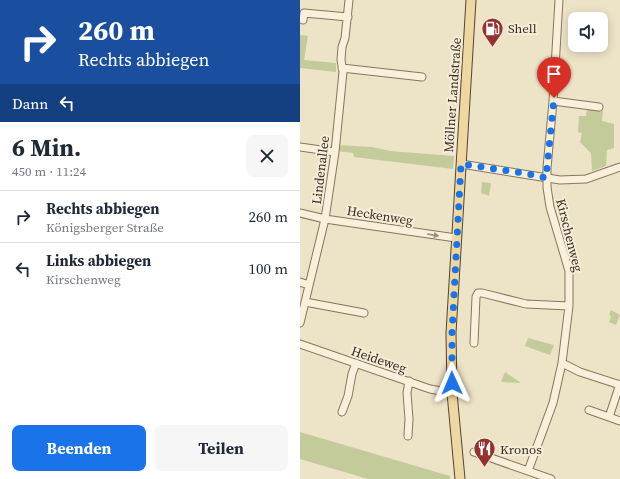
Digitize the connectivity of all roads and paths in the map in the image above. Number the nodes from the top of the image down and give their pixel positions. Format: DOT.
graph roads {
  1 [pos="349,0"];
  2 [pos="471,0"];
  3 [pos="559,0"];
  4 [pos="348,17"];
  5 [pos="303,20"];
  6 [pos="342,68"];
  7 [pos="422,77"];
  8 [pos="554,101"];
  9 [pos="599,106"];
  10 [pos="300,147"];
  11 [pos="335,152"];
  12 [pos="461,164"];
  13 [pos="620,167"];
  14 [pos="546,178"];
  15 [pos="300,213"];
  16 [pos="325,218"];
  17 [pos="456,238"];
  18 [pos="300,282"];
  19 [pos="309,285"];
  20 [pos="305,302"];
  21 [pos="569,306"];
  22 [pos="364,313"];
  23 [pos="300,324"];
  24 [pos="474,343"];
  25 [pos="300,344"];
  26 [pos="356,363"];
  27 [pos="562,363"];
  28 [pos="409,381"];
  29 [pos="620,384"];
  30 [pos="452,393"];
  31 [pos="589,410"];
  32 [pos="342,412"];
  33 [pos="609,417"];
  34 [pos="620,421"];
  35 [pos="408,436"];
  36 [pos="474,452"];
  37 [pos="528,471"];
  38 [pos="460,479"];
  39 [pos="551,479"];
  1 -- 4 [label="street, Lindenallee"];
  2 -- 12 [label="main road, Möllner Landstraße"];
  3 -- 8 [label="street, Kirschenweg"];
  4 -- 5 [label="street"];
  4 -- 6 [label="street, Lindenallee"];
  6 -- 7 [label="street"];
  6 -- 11 [label="street, Lindenallee"];
  8 -- 9 [label="street"];
  8 -- 14 [label="street, Kirschenweg"];
  10 -- 11 [label="street"];
  11 -- 16 [label="street, Lindenallee"];
  12 -- 14 [label="street"];
  12 -- 17 [label="main road, Möllner Landstraße"];
  13 -- 14 [label="street"];
  14 -- 21 [label="street, Kirschenweg"];
  15 -- 16 [label="street, Heckenweg"];
  16 -- 17 [label="street, Heckenweg, one-way"];
  16 -- 19 [label="street, Lindenallee"];
  17 -- 30 [label="main road, Möllner Landstraße"];
  18 -- 19 [label="street"];
  19 -- 20 [label="street, Lindenallee"];
  20 -- 22 [label="street"];
  20 -- 23 [label="street, Lindenallee"];
  21 -- 24 [label="street"];
  21 -- 27 [label="street, Kirschenweg"];
  25 -- 26 [label="street, Heideweg"];
  26 -- 28 [label="street, Heideweg"];
  26 -- 32 [label="street"];
  27 -- 29 [label="street"];
  27 -- 37 [label="street, Kirschenweg"];
  28 -- 30 [label="street, Heideweg"];
  28 -- 35 [label="street"];
  29 -- 33 [label="street"];
  30 -- 38 [label="main road, Möllner Landstraße"];
  31 -- 33 [label="street"];
  33 -- 34 [label="street"];
  36 -- 37 [label="street"];
  37 -- 39 [label="street"];
}
